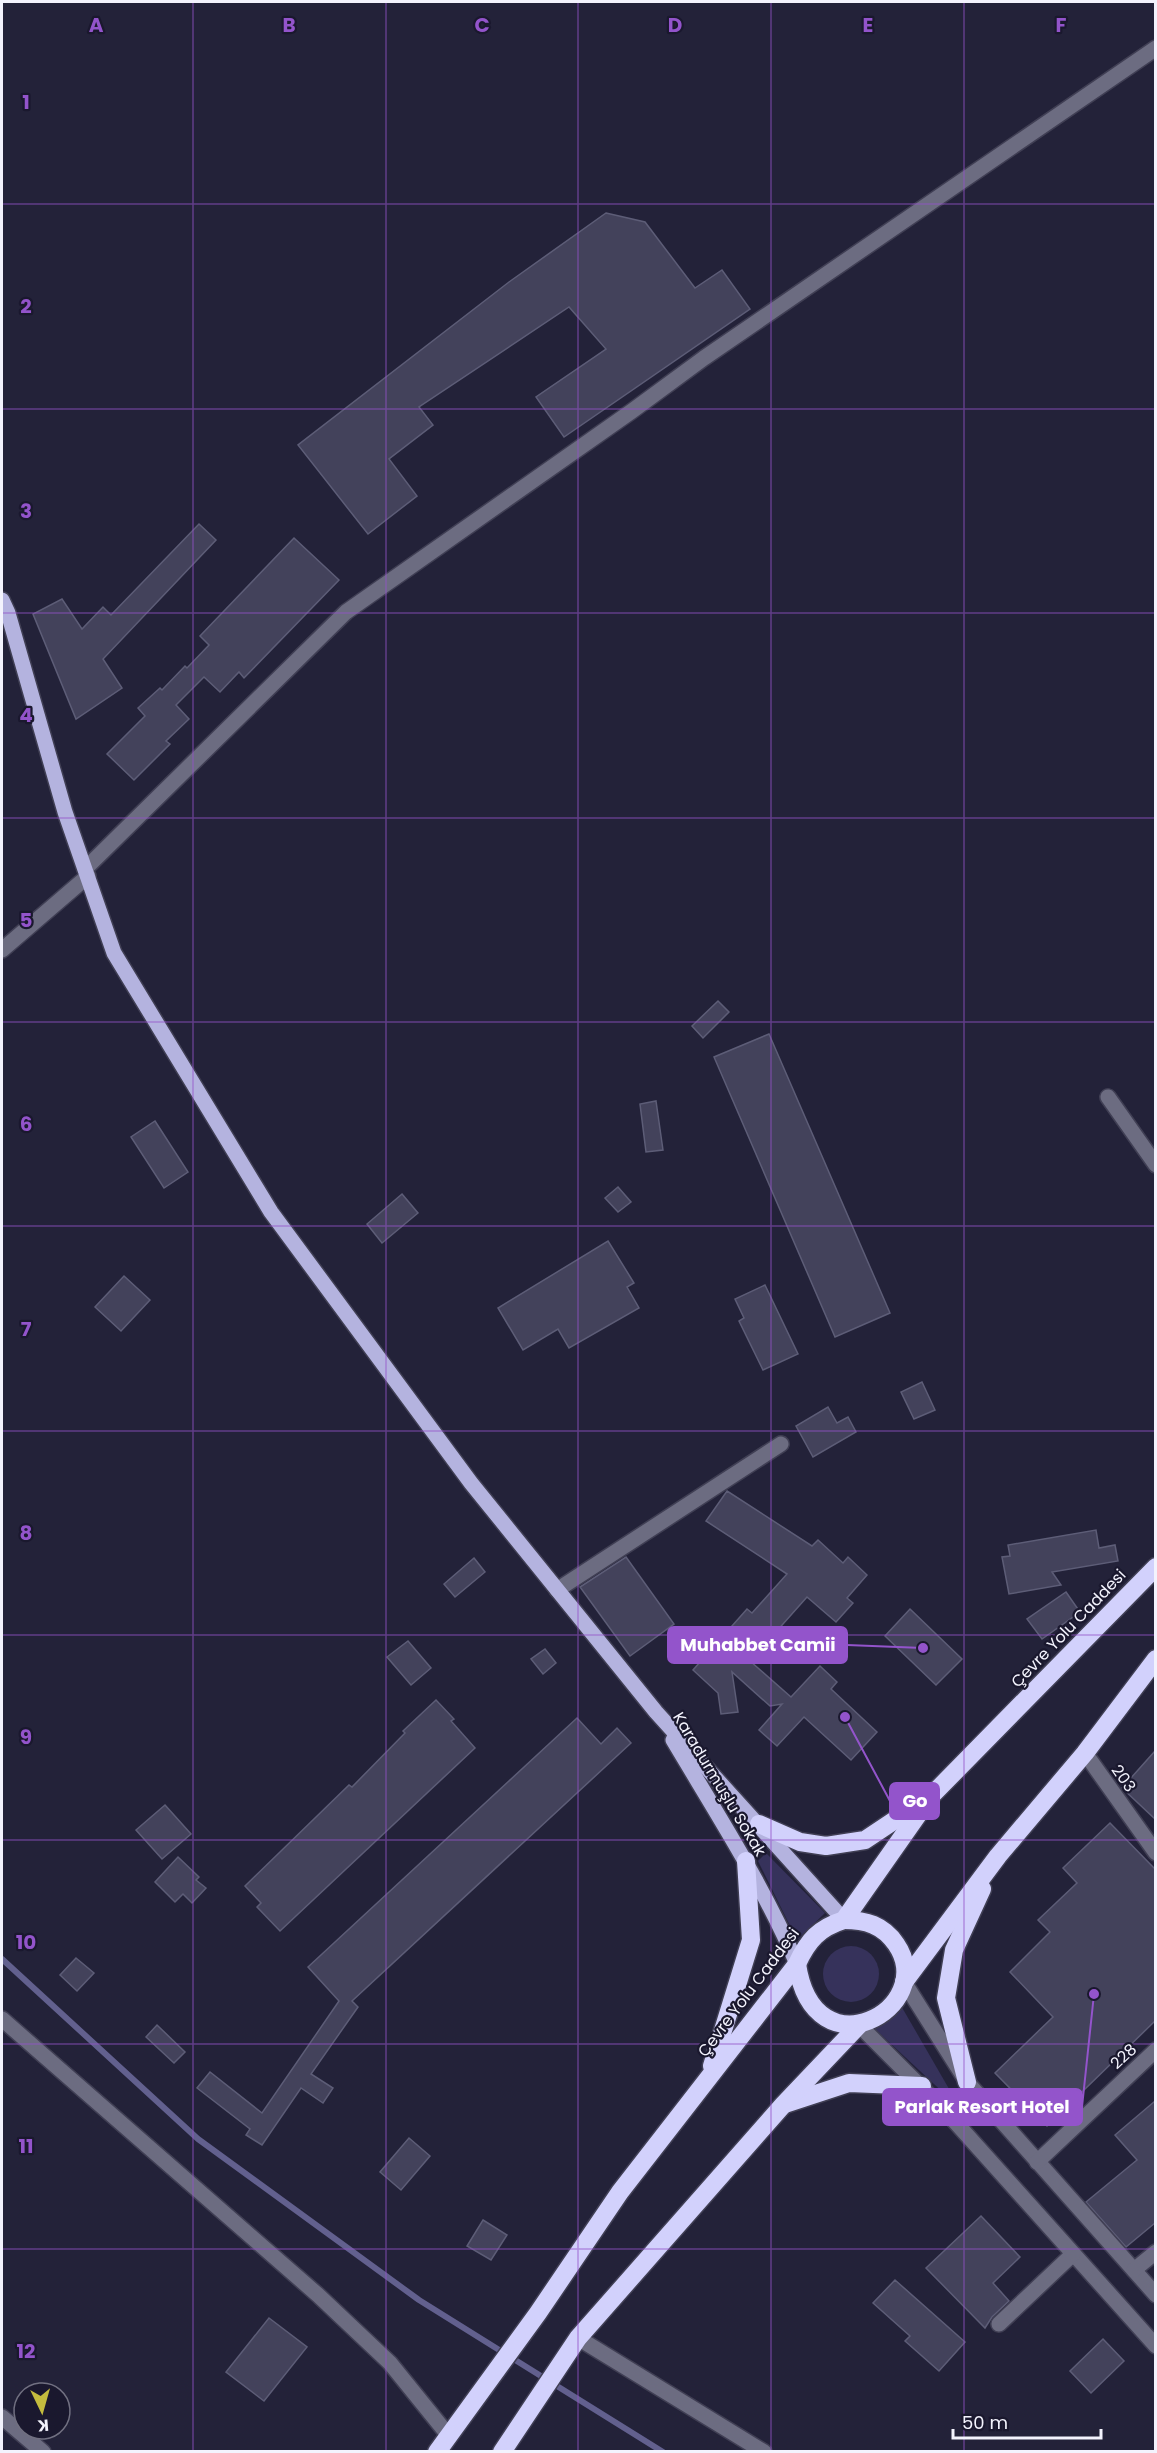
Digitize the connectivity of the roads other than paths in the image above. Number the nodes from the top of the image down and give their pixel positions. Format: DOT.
graph roads {
  1 [pos="1155,48"];
  2 [pos="2,600"];
  3 [pos="86,873"];
  4 [pos="2,950"];
  5 [pos="1108,1097"];
  6 [pos="1155,1165"];
  7 [pos="781,1444"];
  8 [pos="1155,1567"];
  9 [pos="557,1590"];
  10 [pos="1155,1659"];
  11 [pos="656,1712"];
  12 [pos="1085,1752"];
  13 [pos="931,1796"];
  14 [pos="759,1824"];
  15 [pos="1155,1853"];
  16 [pos="998,1856"];
  17 [pos="746,1861"];
  18 [pos="844,1920"];
  19 [pos="797,1964"];
  20 [pos="904,1982"];
  21 [pos="2,2019"];
  22 [pos="859,2025"];
  23 [pos="1155,2050"];
  24 [pos="709,2077"];
  25 [pos="967,2082"];
  26 [pos="922,2086"];
  27 [pos="783,2105"];
  28 [pos="1037,2162"];
  29 [pos="1155,2252"];
  30 [pos="1073,2254"];
  31 [pos="1134,2270"];
  32 [pos="1155,2295"];
  33 [pos="999,2324"];
  34 [pos="578,2338"];
  35 [pos="1155,2346"];
  36 [pos="2,2417"];
  37 [pos="449,2436"];
  38 [pos="43,2451"];
  39 [pos="437,2451"];
  40 [pos="502,2451"];
  41 [pos="764,2451"];
  1 -- 3 [label="street"];
  2 -- 3 [label="main road"];
  3 -- 4 [label="street"];
  3 -- 9 [label="main road"];
  5 -- 6 [label="street"];
  7 -- 9 [label="street"];
  8 -- 13 [label="highway, Çevre Yolu Caddesi"];
  9 -- 11 [label="main road"];
  10 -- 12 [label="highway"];
  11 -- 14 [label="main road, Karadurmuşlu Sokak"];
  11 -- 17 [label="main road, Karadurmuşlu Sokak"];
  12 -- 15 [label="street, 203"];
  12 -- 16 [label="highway"];
  13 -- 14 [label="highway"];
  13 -- 18 [label="highway, Çevre Yolu Caddesi"];
  14 -- 18 [label="main road, Karadurmuşlu Sokak"];
  16 -- 20 [label="highway"];
  16 -- 25 [label="highway"];
  17 -- 19 [label="main road, Karadurmuşlu Sokak"];
  17 -- 24 [label="highway"];
  18 -- 19 [label="highway, Çevre Yolu Caddesi"];
  18 -- 20 [label="highway"];
  19 -- 22 [label="highway"];
  19 -- 24 [label="highway, Çevre Yolu Caddesi"];
  20 -- 22 [label="highway"];
  20 -- 25 [label="street"];
  21 -- 37 [label="street"];
  22 -- 26 [label="street"];
  22 -- 27 [label="highway"];
  23 -- 28 [label="street, 228"];
  24 -- 37 [label="highway, Çevre Yolu Caddesi"];
  25 -- 28 [label="street"];
  26 -- 27 [label="highway"];
  26 -- 30 [label="street"];
  27 -- 34 [label="highway"];
  28 -- 31 [label="street"];
  29 -- 31 [label="street"];
  30 -- 33 [label="street"];
  30 -- 35 [label="street"];
  31 -- 32 [label="street"];
  34 -- 40 [label="highway"];
  34 -- 41 [label="street"];
  36 -- 38 [label="street"];
  37 -- 39 [label="highway, Çevre Yolu Caddesi"];
}
